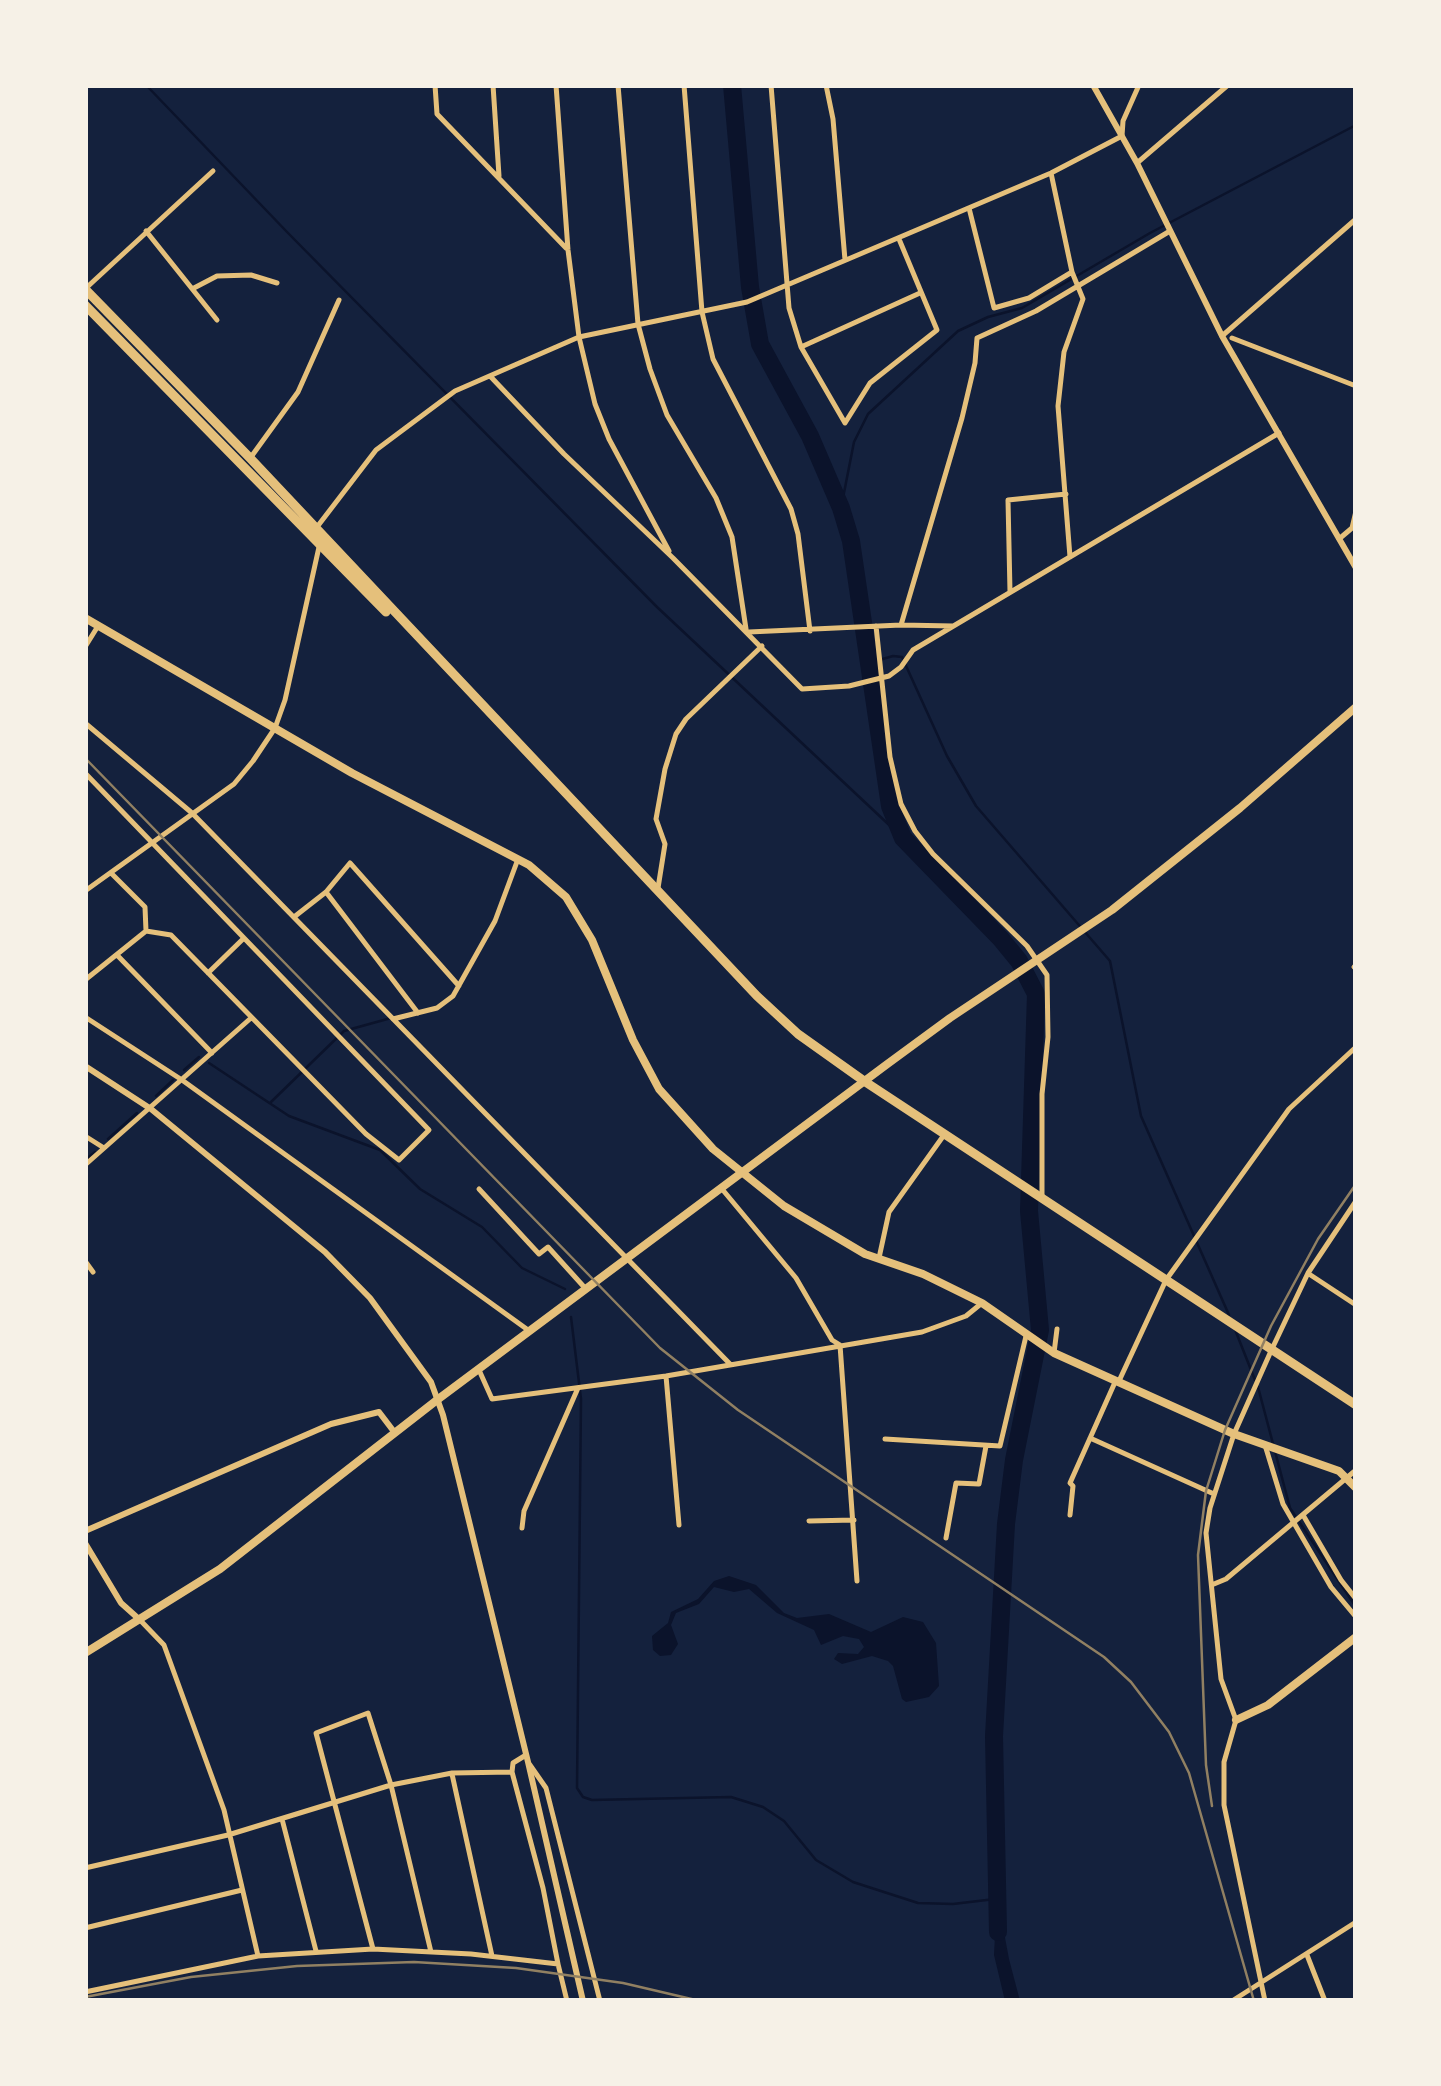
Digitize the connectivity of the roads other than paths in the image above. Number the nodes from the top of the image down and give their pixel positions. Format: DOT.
graph roads {
  1 [pos="436,85"];
  2 [pos="493,85"];
  3 [pos="556,85"];
  4 [pos="618,85"];
  5 [pos="684,85"];
  6 [pos="770,85"];
  7 [pos="826,85"];
  8 [pos="1093,85"];
  9 [pos="1138,85"];
  10 [pos="1228,85"];
  11 [pos="1122,136"];
  12 [pos="1136,163"];
  13 [pos="213,171"];
  14 [pos="1051,173"];
  15 [pos="500,180"];
  16 [pos="969,208"];
  17 [pos="1356,219"];
  18 [pos="146,230"];
  19 [pos="1170,231"];
  20 [pos="899,238"];
  21 [pos="568,250"];
  22 [pos="844,260"];
  23 [pos="1072,272"];
  24 [pos="277,283"];
  25 [pos="1077,284"];
  26 [pos="787,285"];
  27 [pos="194,288"];
  28 [pos="85,289"];
  29 [pos="920,294"];
  30 [pos="339,300"];
  31 [pos="85,306"];
  32 [pos="702,312"];
  33 [pos="217,320"];
  34 [pos="638,324"];
  35 [pos="1222,336"];
  36 [pos="579,337"];
  37 [pos="1232,338"];
  38 [pos="801,346"];
  39 [pos="490,376"];
  40 [pos="1356,386"];
  41 [pos="1278,433"];
  42 [pos="246,463"];
  43 [pos="1066,494"];
  44 [pos="1356,511"];
  45 [pos="316,528"];
  46 [pos="1340,539"];
  47 [pos="319,547"];
  48 [pos="1070,557"];
  49 [pos="673,558"];
  50 [pos="1356,568"];
  51 [pos="1010,592"];
  52 [pos="85,618"];
  53 [pos="901,625"];
  54 [pos="98,626"];
  55 [pos="876,626"];
  56 [pos="954,626"];
  57 [pos="810,631"];
  58 [pos="746,632"];
  59 [pos="762,646"];
  60 [pos="85,648"];
  61 [pos="880,680"];
  62 [pos="467,692"];
  63 [pos="1356,707"];
  64 [pos="85,723"];
  65 [pos="275,728"];
  66 [pos="85,773"];
  67 [pos="192,813"];
  68 [pos="152,843"];
  69 [pos="518,859"];
  70 [pos="111,873"];
  71 [pos="658,890"];
  72 [pos="85,891"];
  73 [pos="326,892"];
  74 [pos="294,918"];
  75 [pos="146,931"];
  76 [pos="244,938"];
  77 [pos="116,955"];
  78 [pos="1036,962"];
  79 [pos="208,973"];
  80 [pos="85,980"];
  81 [pos="459,986"];
  82 [pos="418,1012"];
  83 [pos="85,1017"];
  84 [pos="252,1018"];
  85 [pos="393,1019"];
  86 [pos="1356,1047"];
  87 [pos="212,1053"];
  88 [pos="85,1066"];
  89 [pos="182,1080"];
  90 [pos="864,1081"];
  91 [pos="150,1109"];
  92 [pos="945,1133"];
  93 [pos="85,1136"];
  94 [pos="104,1148"];
  95 [pos="85,1165"];
  96 [pos="744,1173"];
  97 [pos="479,1189"];
  98 [pos="722,1189"];
  99 [pos="1041,1197"];
  100 [pos="1355,1203"];
  101 [pos="878,1258"];
  102 [pos="628,1259"];
  103 [pos="85,1261"];
  104 [pos="93,1272"];
  105 [pos="1308,1273"];
  106 [pos="1166,1280"];
  107 [pos="587,1290"];
  108 [pos="982,1303"];
  109 [pos="1356,1305"];
  110 [pos="1057,1328"];
  111 [pos="530,1332"];
  112 [pos="1027,1333"];
  113 [pos="840,1344"];
  114 [pos="1271,1351"];
  115 [pos="1054,1353"];
  116 [pos="730,1364"];
  117 [pos="479,1370"];
  118 [pos="666,1376"];
  119 [pos="1117,1380"];
  120 [pos="578,1388"];
  121 [pos="437,1400"];
  122 [pos="1356,1406"];
  123 [pos="396,1433"];
  124 [pos="1234,1434"];
  125 [pos="1090,1438"];
  126 [pos="885,1439"];
  127 [pos="986,1445"];
  128 [pos="1266,1445"];
  129 [pos="1356,1470"];
  130 [pos="1348,1478"];
  131 [pos="1356,1488"];
  132 [pos="1214,1494"];
  133 [pos="1070,1515"];
  134 [pos="1304,1515"];
  135 [pos="854,1520"];
  136 [pos="809,1521"];
  137 [pos="1294,1522"];
  138 [pos="679,1525"];
  139 [pos="522,1528"];
  140 [pos="85,1531"];
  141 [pos="946,1538"];
  142 [pos="85,1544"];
  143 [pos="858,1581"];
  144 [pos="1214,1584"];
  145 [pos="1356,1599"];
  146 [pos="1356,1616"];
  147 [pos="140,1620"];
  148 [pos="1356,1636"];
  149 [pos="85,1652"];
  150 [pos="1236,1720"];
  151 [pos="527,1758"];
  152 [pos="512,1772"];
  153 [pos="452,1773"];
  154 [pos="391,1785"];
  155 [pos="336,1802"];
  156 [pos="282,1818"];
  157 [pos="228,1835"];
  158 [pos="85,1868"];
  159 [pos="242,1890"];
  160 [pos="1356,1922"];
  161 [pos="85,1928"];
  162 [pos="372,1949"];
  163 [pos="316,1951"];
  164 [pos="431,1952"];
  165 [pos="1307,1955"];
  166 [pos="258,1956"];
  167 [pos="492,1956"];
  168 [pos="558,1964"];
  169 [pos="1262,1985"];
  170 [pos="85,1992"];
  171 [pos="566,2001"];
  172 [pos="583,2001"];
  173 [pos="600,2001"];
  174 [pos="1232,2001"];
  175 [pos="1265,2001"];
  176 [pos="1325,2001"];
  1 -- 15 [label="street"];
  2 -- 15 [label="street"];
  3 -- 21 [label="street"];
  4 -- 34 [label="street"];
  5 -- 32 [label="street"];
  6 -- 26 [label="street"];
  7 -- 22 [label="street"];
  8 -- 11 [label="street"];
  9 -- 11 [label="street"];
  10 -- 12 [label="street"];
  11 -- 12 [label="street"];
  11 -- 14 [label="street"];
  12 -- 19 [label="street"];
  13 -- 18 [label="street"];
  14 -- 16 [label="street"];
  14 -- 23 [label="street"];
  15 -- 21 [label="street"];
  16 -- 20 [label="street"];
  16 -- 23 [label="street"];
  17 -- 35 [label="street"];
  18 -- 27 [label="street"];
  18 -- 28 [label="street"];
  19 -- 25 [label="street"];
  19 -- 35 [label="street"];
  20 -- 22 [label="street"];
  20 -- 29 [label="street"];
  21 -- 36 [label="street"];
  22 -- 26 [label="street"];
  23 -- 25 [label="street"];
  24 -- 27 [label="street"];
  25 -- 43 [label="street"];
  25 -- 53 [label="street"];
  26 -- 32 [label="street"];
  26 -- 38 [label="street"];
  27 -- 33 [label="street"];
  28 -- 42 [label="highway"];
  29 -- 38 [label="street"];
  29 -- 38 [label="street"];
  30 -- 42 [label="street"];
  31 -- 42 [label="highway"];
  32 -- 34 [label="street"];
  32 -- 57 [label="street"];
  34 -- 36 [label="street"];
  34 -- 58 [label="street"];
  35 -- 41 [label="street"];
  36 -- 39 [label="street"];
  36 -- 49 [label="street"];
  37 -- 40 [label="street"];
  39 -- 45 [label="street"];
  39 -- 49 [label="street"];
  41 -- 46 [label="street"];
  41 -- 48 [label="street"];
  42 -- 45 [label="highway"];
  42 -- 47 [label="highway"];
  43 -- 48 [label="street"];
  43 -- 51 [label="street"];
  44 -- 46 [label="street"];
  45 -- 47 [label="street"];
  45 -- 62 [label="highway"];
  46 -- 50 [label="street"];
  47 -- 62 [label="highway"];
  47 -- 65 [label="street"];
  48 -- 51 [label="street"];
  49 -- 58 [label="street"];
  51 -- 56 [label="street"];
  52 -- 54 [label="main road"];
  53 -- 55 [label="street"];
  53 -- 56 [label="street"];
  54 -- 60 [label="street"];
  54 -- 65 [label="main road"];
  55 -- 57 [label="street"];
  55 -- 61 [label="street"];
  56 -- 61 [label="street"];
  57 -- 58 [label="street"];
  58 -- 59 [label="street"];
  59 -- 61 [label="street"];
  59 -- 71 [label="street"];
  61 -- 78 [label="street"];
  62 -- 71 [label="highway"];
  63 -- 78 [label="main road"];
  64 -- 67 [label="street"];
  65 -- 67 [label="street"];
  65 -- 69 [label="main road"];
  66 -- 68 [label="street"];
  67 -- 68 [label="street"];
  67 -- 74 [label="street"];
  68 -- 70 [label="street"];
  68 -- 76 [label="street"];
  69 -- 81 [label="street"];
  69 -- 96 [label="main road"];
  70 -- 72 [label="street"];
  70 -- 75 [label="street"];
  71 -- 90 [label="highway"];
  73 -- 74 [label="street"];
  73 -- 81 [label="street"];
  73 -- 82 [label="street"];
  74 -- 85 [label="street"];
  75 -- 77 [label="street"];
  75 -- 79 [label="street"];
  76 -- 79 [label="street"];
  76 -- 84 [label="street"];
  77 -- 80 [label="street"];
  77 -- 87 [label="street"];
  78 -- 90 [label="main road"];
  78 -- 99 [label="street"];
  79 -- 84 [label="street"];
  81 -- 82 [label="street"];
  82 -- 85 [label="street"];
  83 -- 89 [label="street"];
  84 -- 87 [label="street"];
  85 -- 102 [label="street"];
  86 -- 106 [label="street"];
  87 -- 89 [label="street"];
  88 -- 91 [label="street"];
  89 -- 91 [label="street"];
  89 -- 111 [label="street"];
  90 -- 92 [label="highway"];
  90 -- 96 [label="main road"];
  91 -- 94 [label="street"];
  91 -- 121 [label="street"];
  92 -- 99 [label="highway"];
  92 -- 101 [label="street"];
  93 -- 94 [label="street"];
  94 -- 95 [label="street"];
  96 -- 98 [label="main road"];
  96 -- 101 [label="main road"];
  97 -- 107 [label="street"];
  98 -- 102 [label="main road"];
  98 -- 113 [label="street"];
  99 -- 106 [label="highway"];
  100 -- 105 [label="street"];
  101 -- 108 [label="main road"];
  102 -- 107 [label="main road"];
  102 -- 116 [label="street"];
  103 -- 104 [label="street"];
  105 -- 109 [label="street"];
  105 -- 114 [label="street"];
  106 -- 114 [label="highway"];
  106 -- 119 [label="street"];
  107 -- 111 [label="main road"];
  108 -- 112 [label="main road"];
  108 -- 113 [label="street"];
  110 -- 115 [label="street"];
  111 -- 117 [label="main road"];
  112 -- 115 [label="main road"];
  112 -- 127 [label="street"];
  113 -- 116 [label="street"];
  113 -- 135 [label="street"];
  114 -- 122 [label="highway"];
  114 -- 124 [label="street"];
  115 -- 119 [label="main road"];
  116 -- 118 [label="street"];
  117 -- 120 [label="street"];
  117 -- 121 [label="main road"];
  118 -- 120 [label="street"];
  118 -- 138 [label="street"];
  119 -- 124 [label="main road"];
  119 -- 125 [label="street"];
  120 -- 139 [label="street"];
  121 -- 123 [label="main road"];
  121 -- 151 [label="street"];
  123 -- 140 [label="street"];
  123 -- 147 [label="main road"];
  124 -- 128 [label="main road"];
  124 -- 132 [label="street"];
  125 -- 132 [label="street"];
  125 -- 133 [label="street"];
  126 -- 127 [label="street"];
  127 -- 141 [label="street"];
  128 -- 130 [label="main road"];
  128 -- 137 [label="street"];
  129 -- 130 [label="street"];
  130 -- 131 [label="main road"];
  130 -- 134 [label="street"];
  132 -- 144 [label="street"];
  134 -- 137 [label="street"];
  134 -- 145 [label="street"];
  135 -- 136 [label="street"];
  135 -- 143 [label="street"];
  137 -- 144 [label="street"];
  137 -- 146 [label="street"];
  142 -- 147 [label="street"];
  144 -- 150 [label="street"];
  147 -- 149 [label="main road"];
  147 -- 157 [label="street"];
  148 -- 150 [label="main road"];
  150 -- 169 [label="street"];
  151 -- 152 [label="street"];
  151 -- 172 [label="street"];
  151 -- 173 [label="street"];
  152 -- 153 [label="street"];
  152 -- 168 [label="street"];
  153 -- 154 [label="street"];
  153 -- 167 [label="street"];
  154 -- 155 [label="street"];
  154 -- 155 [label="street"];
  154 -- 164 [label="street"];
  155 -- 156 [label="street"];
  155 -- 162 [label="street"];
  156 -- 157 [label="street"];
  156 -- 163 [label="street"];
  157 -- 158 [label="street"];
  157 -- 159 [label="street"];
  159 -- 161 [label="street"];
  159 -- 166 [label="street"];
  160 -- 165 [label="street"];
  162 -- 163 [label="street"];
  162 -- 164 [label="street"];
  163 -- 166 [label="street"];
  164 -- 167 [label="street"];
  165 -- 169 [label="street"];
  165 -- 176 [label="street"];
  166 -- 170 [label="street"];
  167 -- 168 [label="street"];
  168 -- 171 [label="street"];
  169 -- 174 [label="street"];
  169 -- 175 [label="street"];
}
